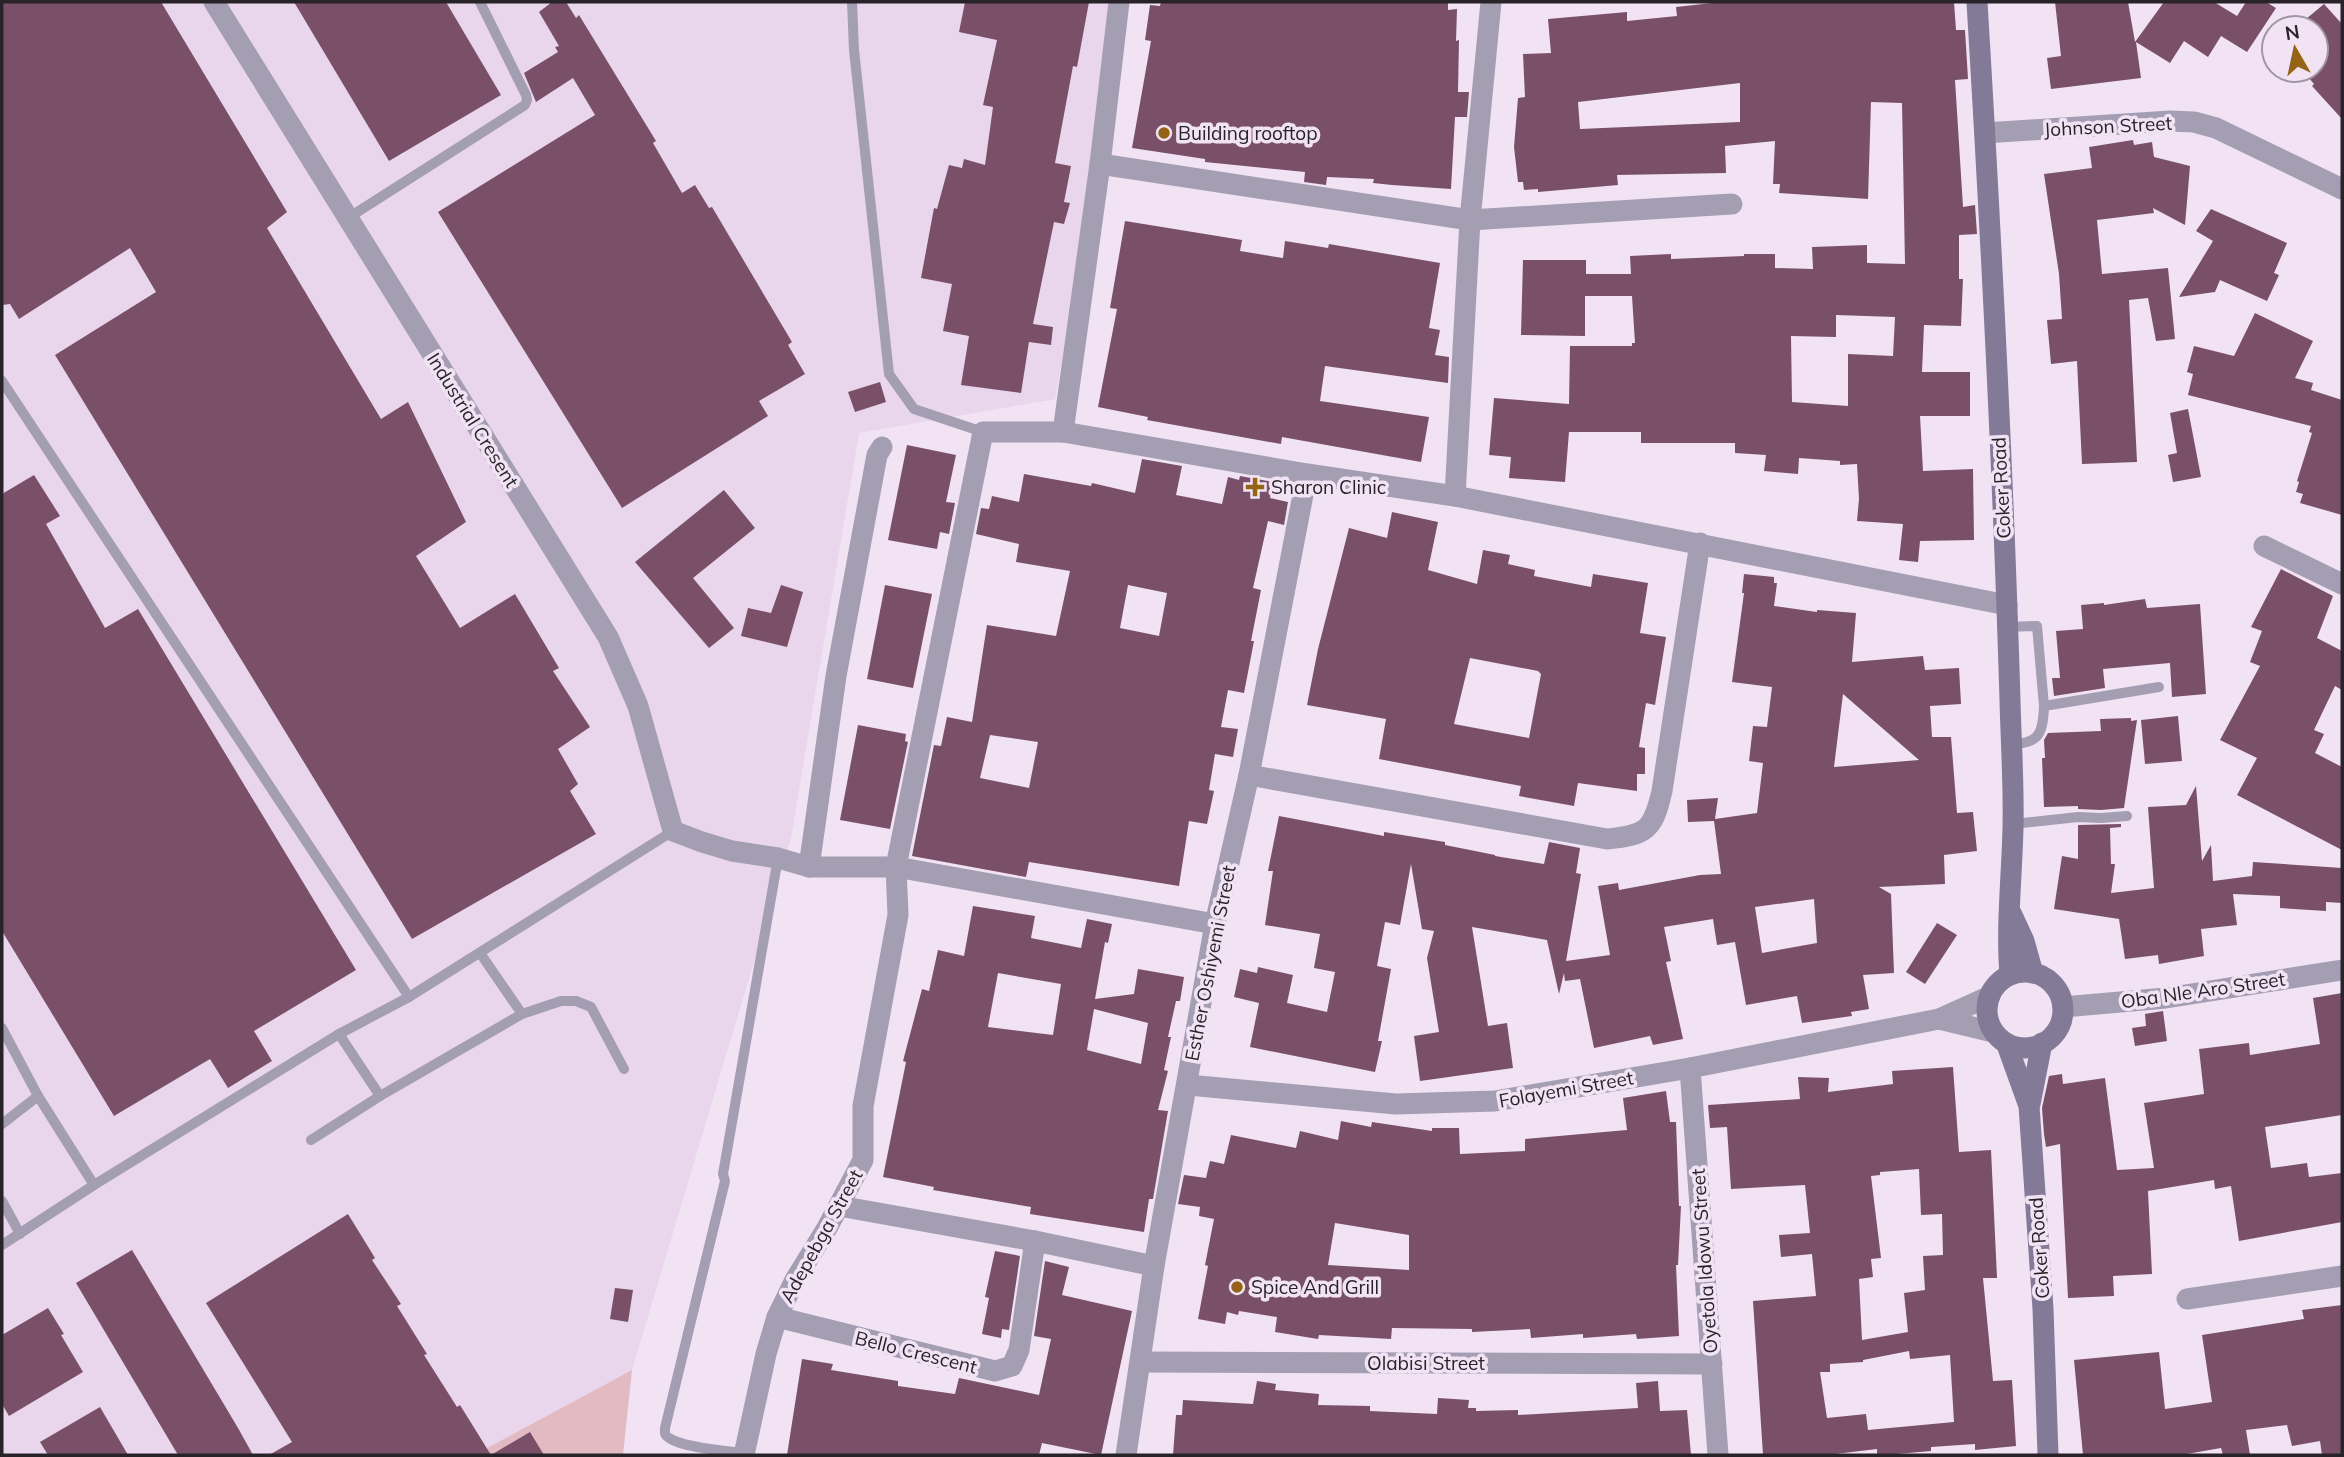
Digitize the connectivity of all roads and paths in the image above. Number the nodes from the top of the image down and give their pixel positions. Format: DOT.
graph roads {
  1 [pos="214,2"];
  2 [pos="480,2"];
  3 [pos="852,2"];
  4 [pos="1119,2"];
  5 [pos="1491,2"];
  6 [pos="1977,2"];
  7 [pos="1985,133"];
  8 [pos="1100,164"];
  9 [pos="2342,189"];
  10 [pos="1732,204"];
  11 [pos="348,218"];
  12 [pos="1470,220"];
  13 [pos="2,381"];
  14 [pos="983,432"];
  15 [pos="1063,432"];
  16 [pos="882,447"];
  17 [pos="1307,474"];
  18 [pos="1455,496"];
  19 [pos="1700,543"];
  20 [pos="2264,546"];
  21 [pos="2342,584"];
  22 [pos="2007,616"];
  23 [pos="2159,687"];
  24 [pos="2044,706"];
  25 [pos="2011,744"];
  26 [pos="1249,775"];
  27 [pos="2127,816"];
  28 [pos="2013,824"];
  29 [pos="673,831"];
  30 [pos="778,858"];
  31 [pos="809,867"];
  32 [pos="886,867"];
  33 [pos="2011,911"];
  34 [pos="1215,923"];
  35 [pos="480,953"];
  36 [pos="2342,970"];
  37 [pos="2034,973"];
  38 [pos="2010,975"];
  39 [pos="1990,996"];
  40 [pos="409,997"];
  41 [pos="2063,1007"];
  42 [pos="522,1014"];
  43 [pos="1940,1019"];
  44 [pos="2,1028"];
  45 [pos="339,1034"];
  46 [pos="2000,1038"];
  47 [pos="2042,1043"];
  48 [pos="1690,1068"];
  49 [pos="624,1069"];
  50 [pos="1188,1085"];
  51 [pos="38,1096"];
  52 [pos="380,1096"];
  53 [pos="2029,1106"];
  54 [pos="2,1124"];
  55 [pos="311,1140"];
  56 [pos="94,1185"];
  57 [pos="2,1201"];
  58 [pos="839,1206"];
  59 [pos="20,1234"];
  60 [pos="1035,1241"];
  61 [pos="2,1245"];
  62 [pos="1154,1266"];
  63 [pos="2342,1276"];
  64 [pos="2187,1299"];
  65 [pos="778,1317"];
  66 [pos="1141,1362"];
  67 [pos="1712,1364"];
  68 [pos="744,1454"];
  69 [pos="1126,1455"];
  70 [pos="1718,1455"];
  71 [pos="2048,1455"];
  1 -- 11 [label="street, Industrial Cresent"];
  2 -- 11 [label="lane"];
  3 -- 14 [label="lane"];
  4 -- 8 [label="street"];
  5 -- 12 [label="street"];
  6 -- 7 [label="main road, Coker Road"];
  7 -- 9 [label="street, Johnson Street"];
  7 -- 22 [label="main road, Coker Road"];
  8 -- 12 [label="street"];
  8 -- 15 [label="street"];
  10 -- 12 [label="street"];
  11 -- 29 [label="street, Industrial Cresent"];
  12 -- 18 [label="street"];
  13 -- 40 [label="lane"];
  14 -- 15 [label="street"];
  14 -- 32 [label="street, Adepebga Street"];
  15 -- 17 [label="street"];
  16 -- 31 [label="street"];
  17 -- 18 [label="street"];
  17 -- 26 [label="street, Esther Oshiyemi Street"];
  18 -- 19 [label="street"];
  19 -- 22 [label="street"];
  19 -- 26 [label="street"];
  20 -- 21 [label="street"];
  22 -- 24 [label="lane"];
  22 -- 25 [label="main road, Coker Road"];
  23 -- 24 [label="lane"];
  24 -- 25 [label="lane"];
  25 -- 28 [label="main road, Coker Road"];
  26 -- 34 [label="street, Esther Oshiyemi Street"];
  27 -- 28 [label="lane"];
  28 -- 33 [label="main road, Coker Road"];
  29 -- 30 [label="street"];
  29 -- 35 [label="lane"];
  30 -- 31 [label="street"];
  30 -- 68 [label="lane"];
  31 -- 32 [label="street"];
  32 -- 34 [label="street"];
  32 -- 58 [label="street, Adepebga Street"];
  33 -- 37 [label="main road"];
  33 -- 38 [label="main road, Coker Road"];
  34 -- 50 [label="street, Esther Oshiyemi Street"];
  35 -- 40 [label="lane"];
  35 -- 42 [label="lane"];
  36 -- 41 [label="street, Oba Nle Aro Street"];
  37 -- 38 [label="main road"];
  37 -- 41 [label="main road"];
  38 -- 39 [label="main road"];
  39 -- 43 [label="street"];
  39 -- 46 [label="main road"];
  40 -- 45 [label="lane"];
  41 -- 47 [label="main road"];
  42 -- 49 [label="lane"];
  42 -- 52 [label="lane"];
  43 -- 46 [label="street"];
  43 -- 48 [label="street, Folayemi Street"];
  44 -- 51 [label="lane"];
  45 -- 52 [label="lane"];
  45 -- 56 [label="lane"];
  46 -- 47 [label="main road"];
  46 -- 53 [label="main road, Coker Road"];
  47 -- 53 [label="main road"];
  48 -- 50 [label="street, Folayemi Street"];
  48 -- 67 [label="street, Oyetola Idowu Street"];
  50 -- 62 [label="street, Esther Oshiyemi Street"];
  51 -- 54 [label="lane"];
  51 -- 56 [label="lane"];
  52 -- 55 [label="lane"];
  53 -- 71 [label="main road, Coker Road"];
  56 -- 59 [label="lane"];
  57 -- 59 [label="lane"];
  58 -- 60 [label="street"];
  58 -- 65 [label="street, Adepebga Street"];
  59 -- 61 [label="lane"];
  60 -- 62 [label="street"];
  60 -- 65 [label="street, Bello Crescent"];
  62 -- 66 [label="street, Esther Oshiyemi Street"];
  63 -- 64 [label="street"];
  65 -- 68 [label="street, Adepebga Street"];
  66 -- 67 [label="street, Olabisi Street"];
  66 -- 69 [label="street, Esther Oshiyemi Street"];
  67 -- 70 [label="street, Oyetola Idowu Street"];
}
